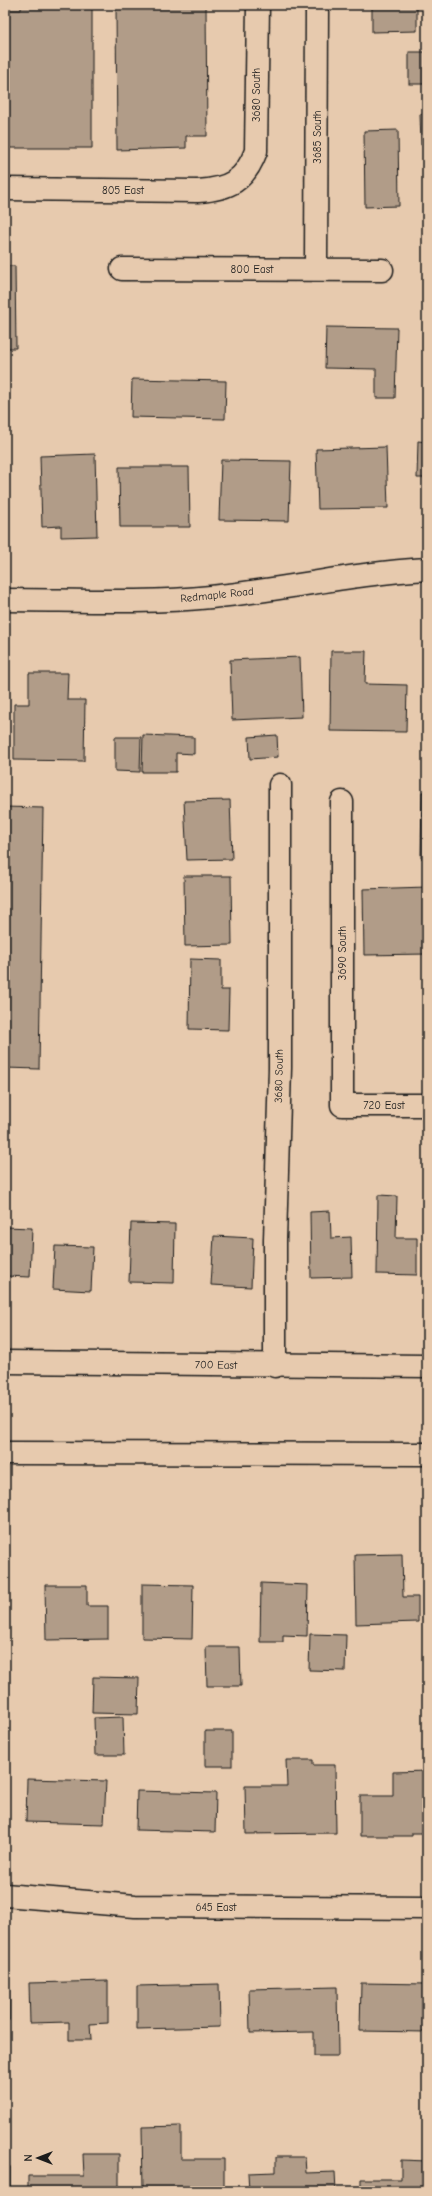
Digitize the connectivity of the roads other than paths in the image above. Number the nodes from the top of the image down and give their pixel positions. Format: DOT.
graph roads {
  1 [pos="258,5"];
  2 [pos="317,5"];
  3 [pos="240,179"];
  4 [pos="5,189"];
  5 [pos="122,269"];
  6 [pos="316,269"];
  7 [pos="382,270"];
  8 [pos="427,569"];
  9 [pos="5,600"];
  10 [pos="280,785"];
  11 [pos="342,802"];
  12 [pos="342,1105"];
  13 [pos="427,1105"];
  14 [pos="5,1362"];
  15 [pos="275,1366"];
  16 [pos="427,1366"];
  17 [pos="5,1452"];
  18 [pos="427,1454"];
  19 [pos="5,1895"];
  20 [pos="427,1908"];
  1 -- 3 [label="street, 3680 South"];
  2 -- 6 [label="street, 3685 South"];
  3 -- 4 [label="street, 805 East"];
  5 -- 6 [label="street, 800 East"];
  6 -- 7 [label="street, 800 East"];
  8 -- 9 [label="street, Redmaple Road"];
  10 -- 15 [label="street, 3680 South"];
  11 -- 12 [label="street, 3690 South"];
  12 -- 13 [label="street, 720 East"];
  14 -- 15 [label="street, 700 East"];
  15 -- 16 [label="street, 700 East"];
  17 -- 18 [label="street"];
  19 -- 20 [label="street, 645 East"];
}
